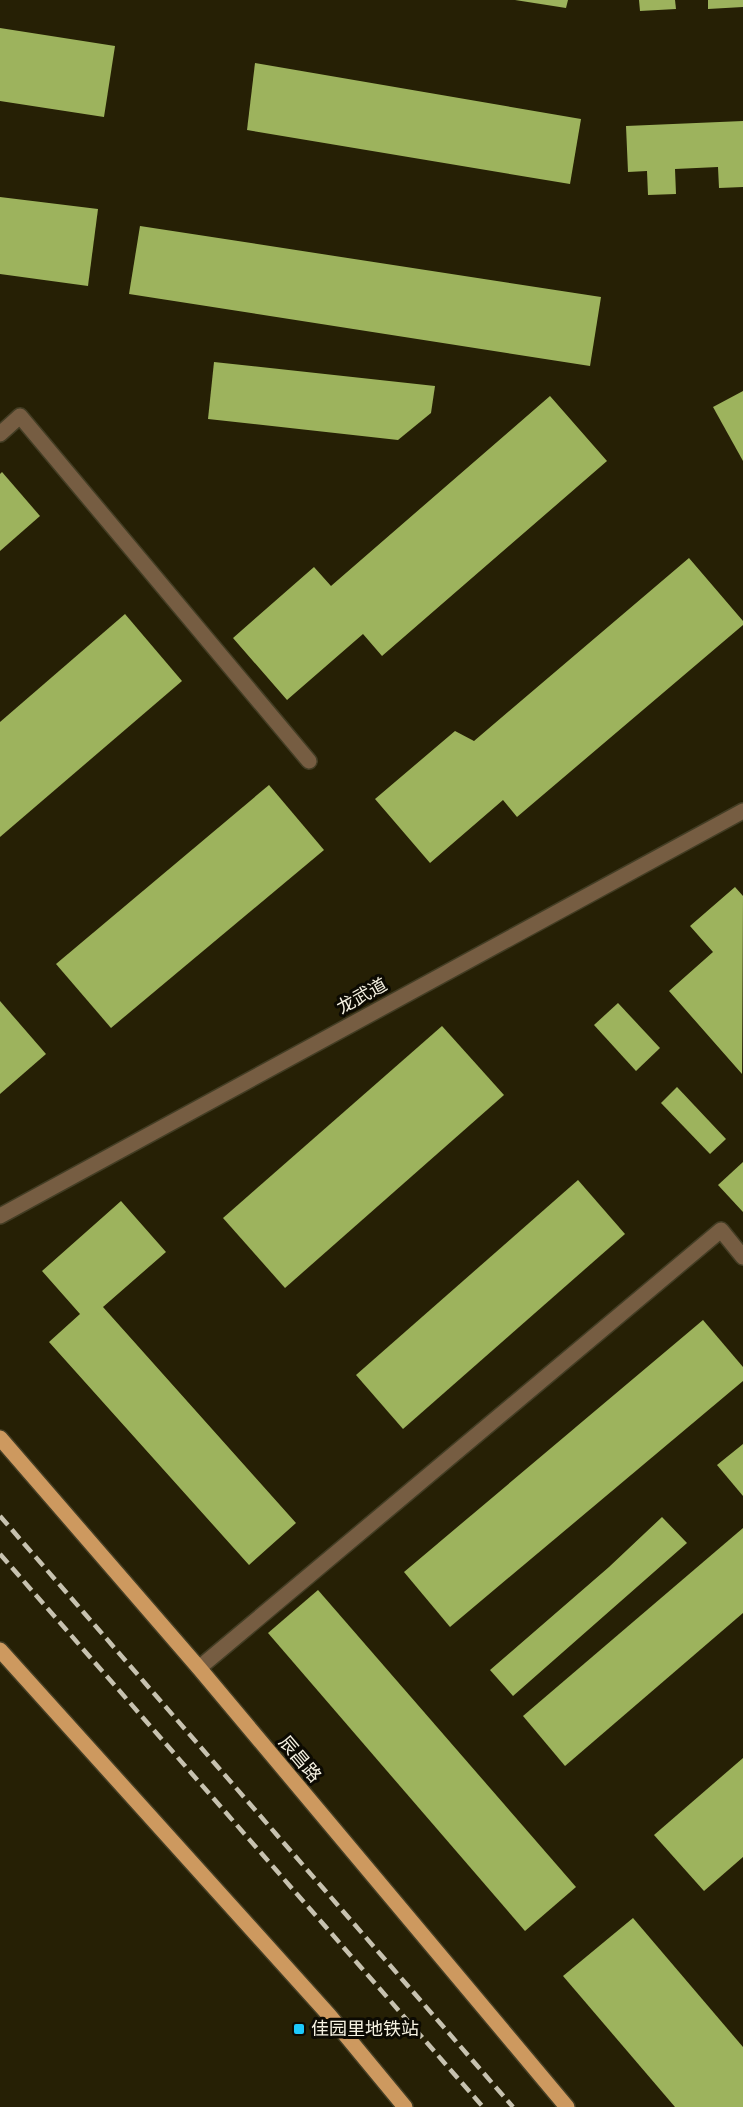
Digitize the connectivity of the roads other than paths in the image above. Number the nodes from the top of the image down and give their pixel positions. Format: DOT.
graph roads {
  1 [pos="0,434"];
  2 [pos="309,761"];
  3 [pos="743,811"];
  4 [pos="0,1216"];
  5 [pos="743,1257"];
  6 [pos="0,1438"];
  7 [pos="0,1650"];
  8 [pos="199,1668"];
  9 [pos="405,2107"];
  10 [pos="567,2107"];
  1 -- 2 [label="street"];
  3 -- 4 [label="street, 龙武道"];
  5 -- 8 [label="street"];
  6 -- 8 [label="main road, 辰昌路"];
  7 -- 9 [label="main road"];
  8 -- 10 [label="main road, 辰昌路"];
}
